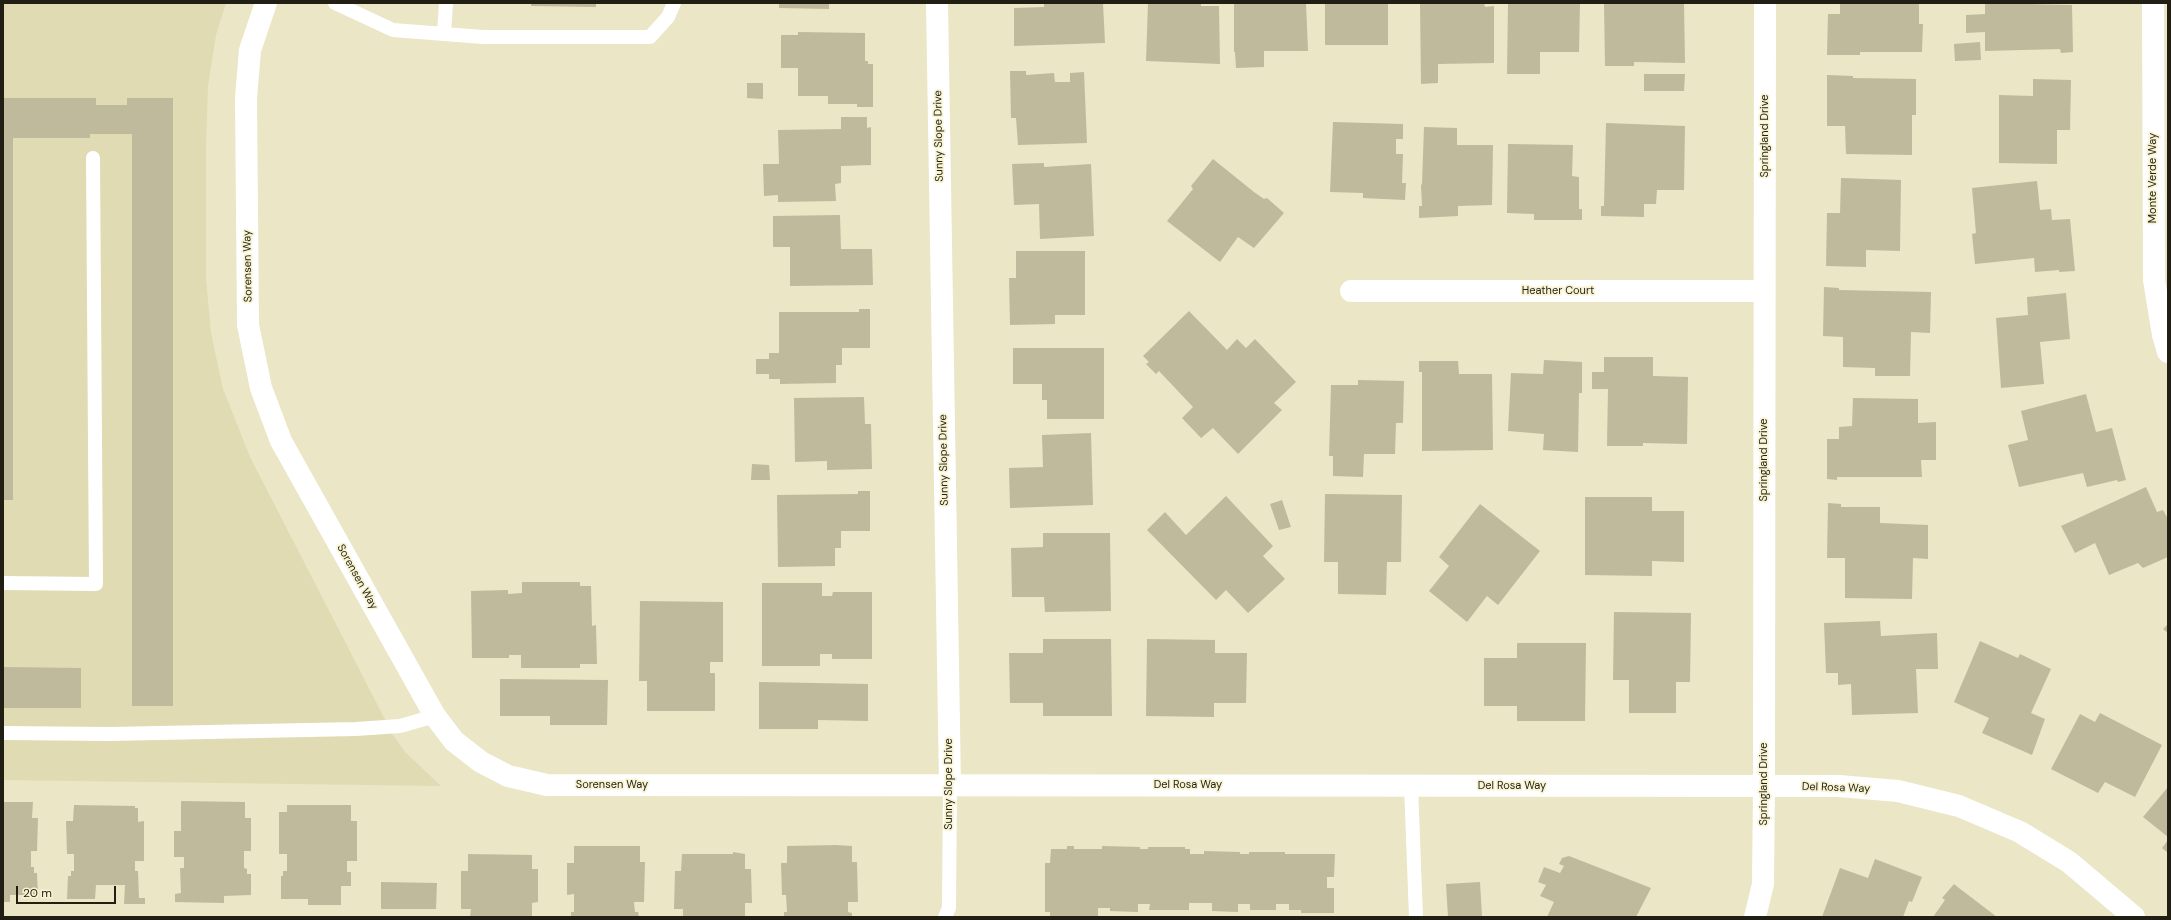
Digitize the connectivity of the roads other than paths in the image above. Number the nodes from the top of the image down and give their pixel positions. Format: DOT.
graph roads {
  1 [pos="266,3"];
  2 [pos="335,3"];
  3 [pos="446,3"];
  4 [pos="674,3"];
  5 [pos="937,3"];
  6 [pos="1765,3"];
  7 [pos="2153,3"];
  8 [pos="444,34"];
  9 [pos="93,158"];
  10 [pos="1351,291"];
  11 [pos="1764,291"];
  12 [pos="2168,352"];
  13 [pos="3,583"];
  14 [pos="435,716"];
  15 [pos="3,733"];
  16 [pos="854,785"];
  17 [pos="950,785"];
  18 [pos="1411,786"];
  19 [pos="1764,786"];
  20 [pos="945,917"];
  21 [pos="1416,917"];
  22 [pos="1755,917"];
  23 [pos="2134,917"];
  1 -- 14 [label="street, Sorensen Way"];
  2 -- 8 [label="lane"];
  3 -- 8 [label="lane"];
  4 -- 8 [label="lane"];
  5 -- 17 [label="street, Sunny Slope Drive"];
  6 -- 11 [label="street, Springland Drive"];
  7 -- 12 [label="street, Monte Verde Way"];
  9 -- 13 [label="lane"];
  10 -- 11 [label="street, Heather Court"];
  11 -- 19 [label="street, Springland Drive"];
  14 -- 15 [label="lane"];
  14 -- 16 [label="street, Sorensen Way"];
  16 -- 17 [label="street, Del Rosa Way"];
  17 -- 18 [label="street, Del Rosa Way"];
  17 -- 20 [label="lane, Sunny Slope Drive"];
  18 -- 19 [label="street, Del Rosa Way"];
  18 -- 21 [label="lane"];
  19 -- 22 [label="street, Springland Drive"];
  19 -- 23 [label="street, Del Rosa Way"];
}
